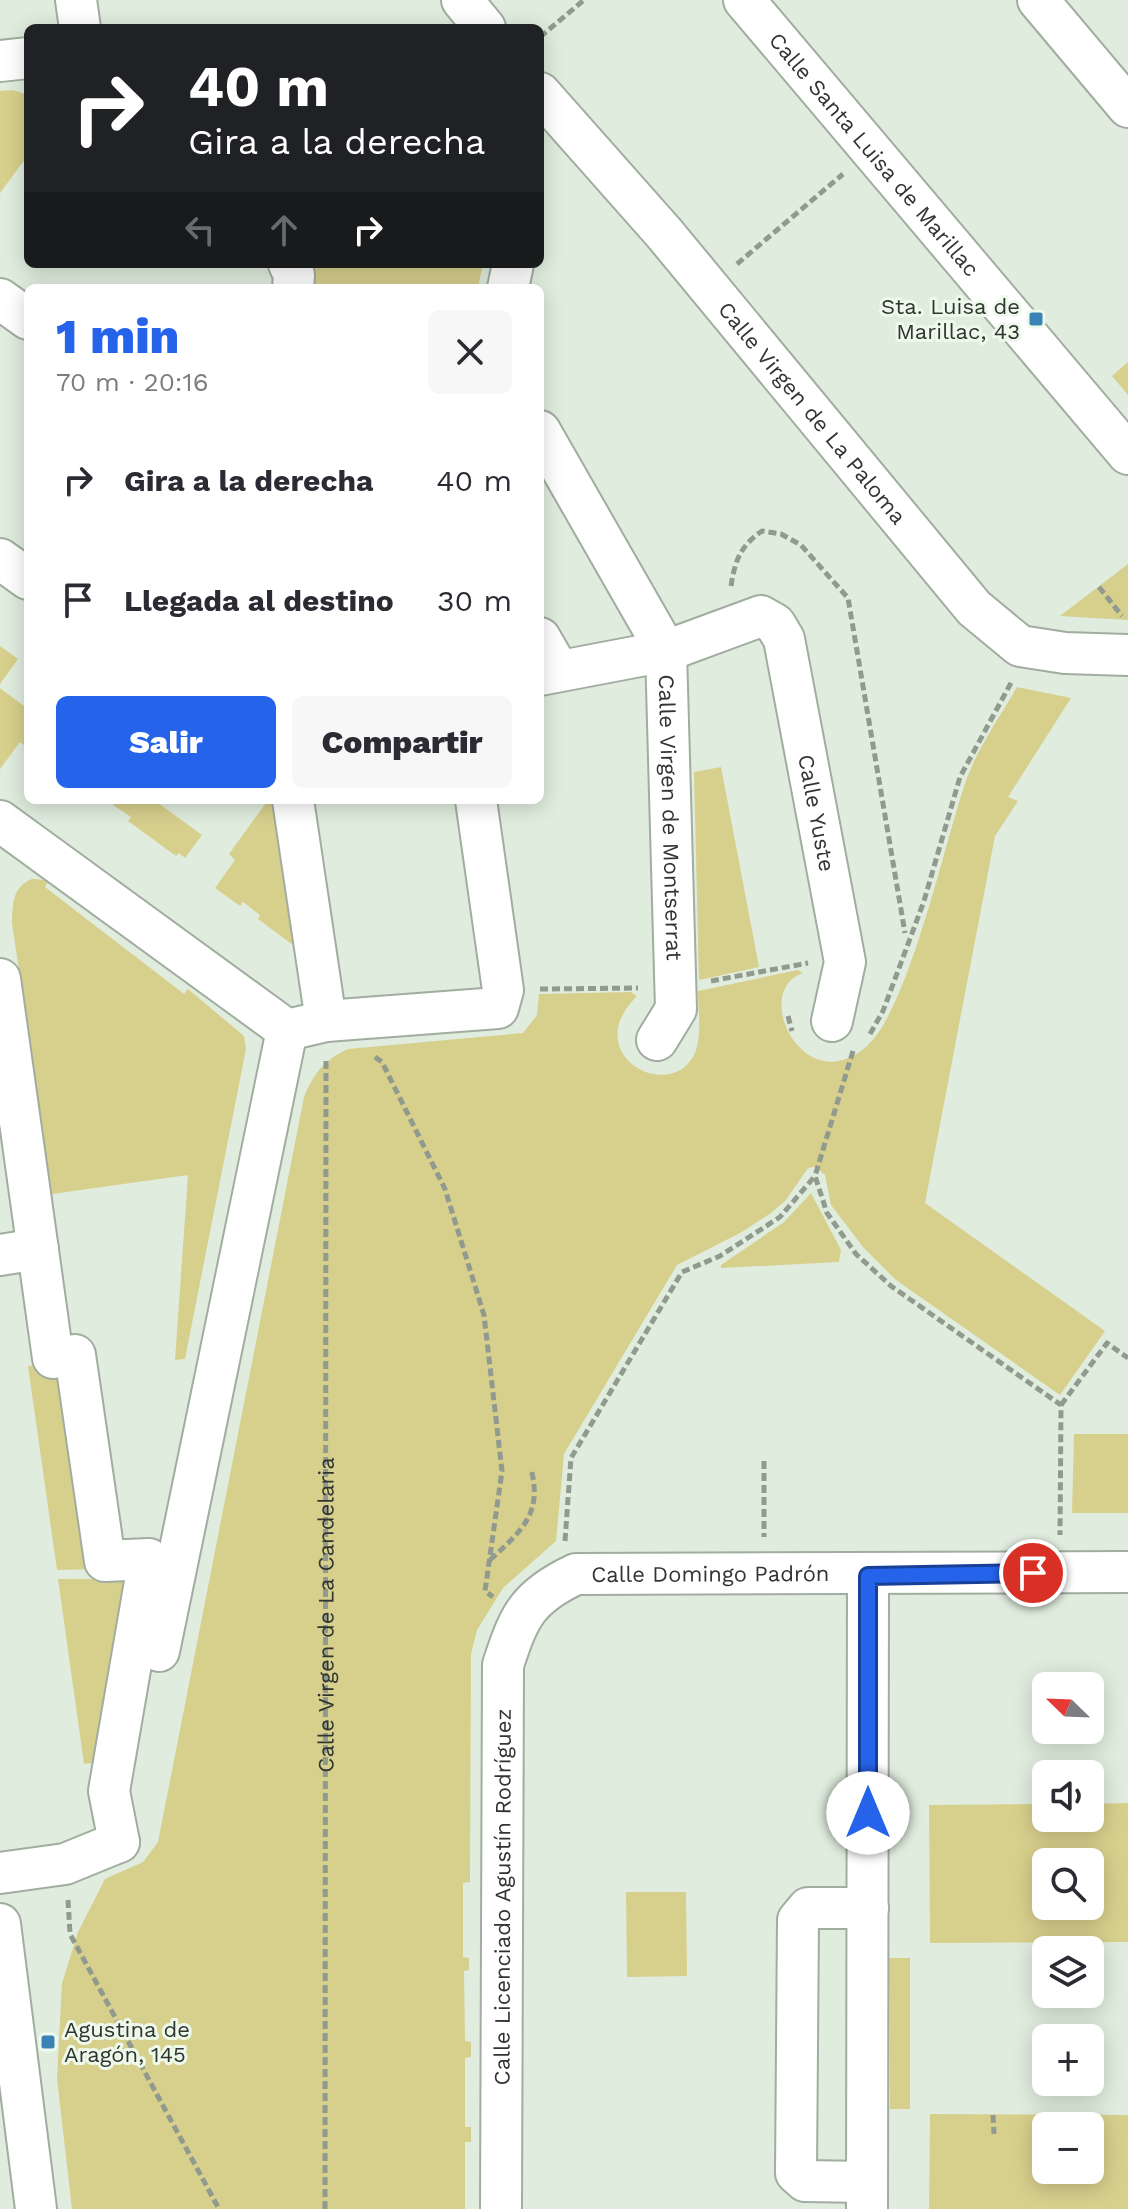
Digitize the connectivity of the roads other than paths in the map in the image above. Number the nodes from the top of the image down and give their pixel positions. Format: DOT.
graph roads {
  1 [pos="76,0"];
  2 [pos="462,0"];
  3 [pos="744,0"];
  4 [pos="1038,0"];
  5 [pos="79,24"];
  6 [pos="482,24"];
  7 [pos="24,58"];
  8 [pos="0,61"];
  9 [pos="544,98"];
  10 [pos="1128,107"];
  11 [pos="0,299"];
  12 [pos="24,316"];
  13 [pos="544,438"];
  14 [pos="1128,454"];
  15 [pos="0,559"];
  16 [pos="24,576"];
  17 [pos="1126,637"];
  18 [pos="666,651"];
  19 [pos="546,662"];
  20 [pos="294,804"];
  21 [pos="477,804"];
  22 [pos="0,821"];
  23 [pos="0,979"];
  24 [pos="326,1021"];
  25 [pos="287,1030"];
  26 [pos="657,1040"];
  27 [pos="832,1041"];
  28 [pos="19,1252"];
  29 [pos="1128,1572"];
  30 [pos="868,1576"];
  31 [pos="539,1599"];
  32 [pos="119,1842"];
  33 [pos="0,1873"];
  34 [pos="868,1908"];
  35 [pos="0,1924"];
  36 [pos="867,2196"];
  37 [pos="36,2209"];
  38 [pos="501,2209"];
  1 -- 5 [label="street"];
  2 -- 6 [label="street"];
  3 -- 14 [label="street, Calle Santa Luisa de Marillac"];
  4 -- 10 [label="street"];
  7 -- 8 [label="street"];
  9 -- 17 [label="street, Calle Virgen de La Paloma"];
  11 -- 12 [label="street"];
  13 -- 18 [label="street, Calle Virgen de Montserrat"];
  15 -- 16 [label="street"];
  18 -- 19 [label="street"];
  18 -- 26 [label="street, Calle Virgen de Montserrat"];
  18 -- 27 [label="street, Calle Yuste"];
  20 -- 24 [label="street"];
  21 -- 24 [label="street"];
  22 -- 25 [label="street"];
  23 -- 28 [label="street"];
  24 -- 25 [label="street"];
  25 -- 32 [label="street"];
  28 -- 32 [label="street"];
  29 -- 30 [label="street, Calle Domingo Padrón"];
  30 -- 31 [label="street, Calle Domingo Padrón"];
  30 -- 34 [label="street"];
  31 -- 38 [label="street, Calle Licenciado Agustín Rodríguez"];
  32 -- 33 [label="street"];
  34 -- 36 [label="street"];
  34 -- 36 [label="street"];
  35 -- 37 [label="street"];
}
